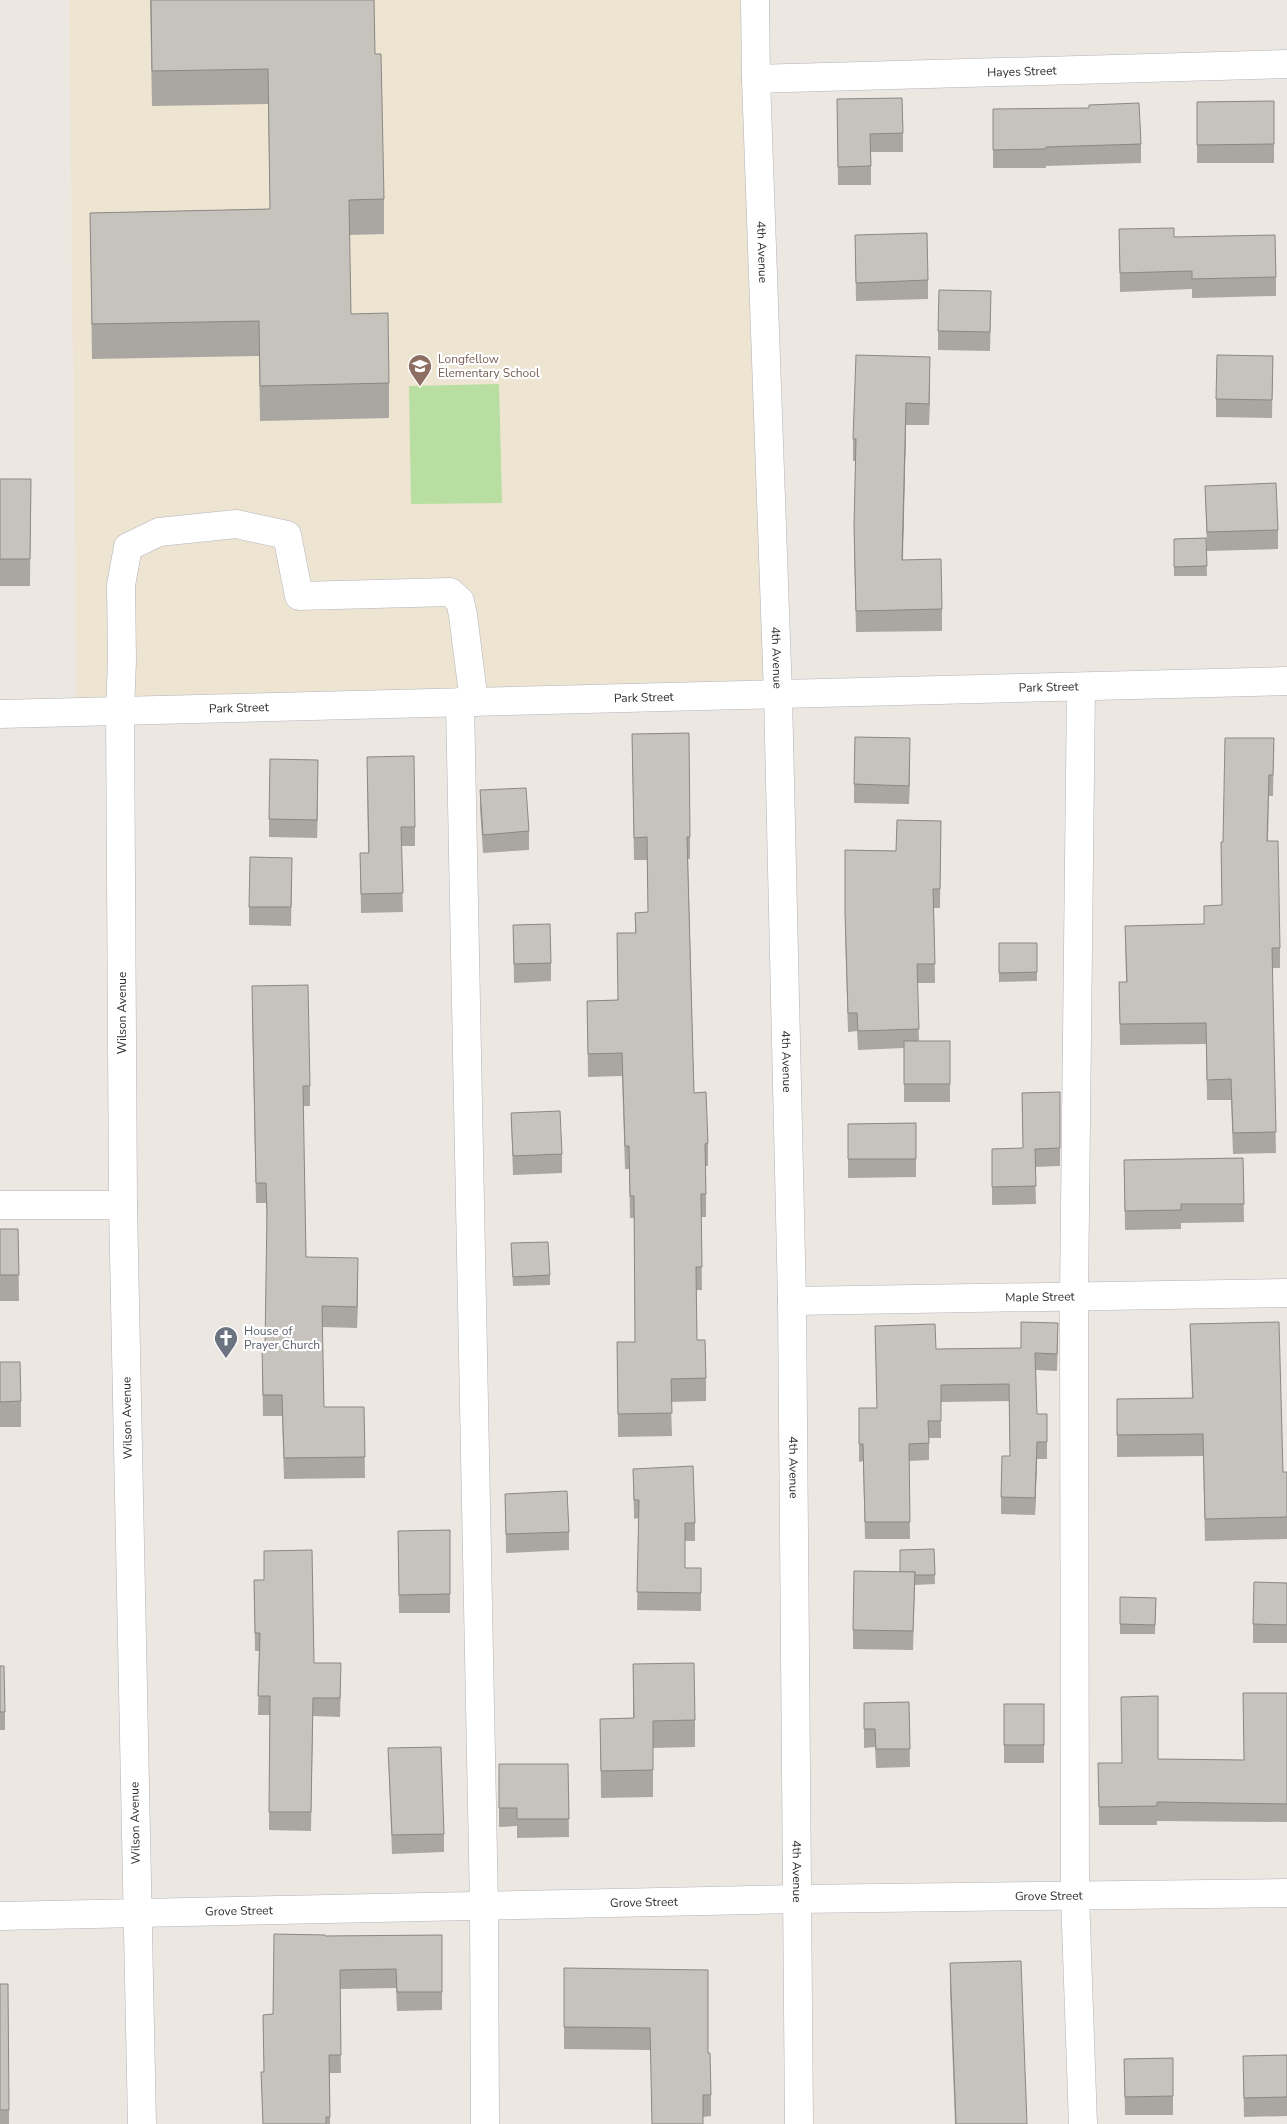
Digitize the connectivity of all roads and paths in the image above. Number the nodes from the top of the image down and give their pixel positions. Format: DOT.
graph roads {
  1 [pos="756,0"];
  2 [pos="1287,64"];
  3 [pos="756,79"];
  4 [pos="1287,682"];
  5 [pos="1081,687"];
  6 [pos="778,694"];
  7 [pos="467,702"];
  8 [pos="120,711"];
  9 [pos="0,714"];
  10 [pos="0,1205"];
  11 [pos="123,1205"];
  12 [pos="1287,1293"];
  13 [pos="1074,1296"];
  14 [pos="792,1301"];
  15 [pos="1287,1893"];
  16 [pos="1075,1896"];
  17 [pos="798,1899"];
  18 [pos="484,1906"];
  19 [pos="137,1913"];
  20 [pos="0,1916"];
  21 [pos="142,2124"];
  22 [pos="485,2124"];
  23 [pos="799,2124"];
  24 [pos="1083,2124"];
  1 -- 3 [label="street, 4th Avenue"];
  2 -- 3 [label="street, Hayes Street"];
  3 -- 6 [label="street, 4th Avenue"];
  4 -- 5 [label="street, Park Street"];
  5 -- 6 [label="street, Park Street"];
  5 -- 13 [label="street"];
  6 -- 7 [label="street, Park Street"];
  6 -- 14 [label="street, 4th Avenue"];
  7 -- 8 [label="street, Park Street"];
  7 -- 8 [label="street, Wilson Avenue"];
  7 -- 18 [label="street"];
  8 -- 9 [label="street, Park Street"];
  8 -- 11 [label="street, Wilson Avenue"];
  10 -- 11 [label="street"];
  11 -- 19 [label="street, Wilson Avenue"];
  12 -- 13 [label="street, Maple Street"];
  13 -- 14 [label="street, Maple Street"];
  13 -- 16 [label="street"];
  14 -- 17 [label="street, 4th Avenue"];
  15 -- 16 [label="street, Grove Street"];
  16 -- 17 [label="street, Grove Street"];
  16 -- 24 [label="street"];
  17 -- 18 [label="street, Grove Street"];
  17 -- 23 [label="street, 4th Avenue"];
  18 -- 19 [label="street, Grove Street"];
  18 -- 22 [label="street"];
  19 -- 20 [label="street, Grove Street"];
  19 -- 21 [label="street, Wilson Avenue"];
}
